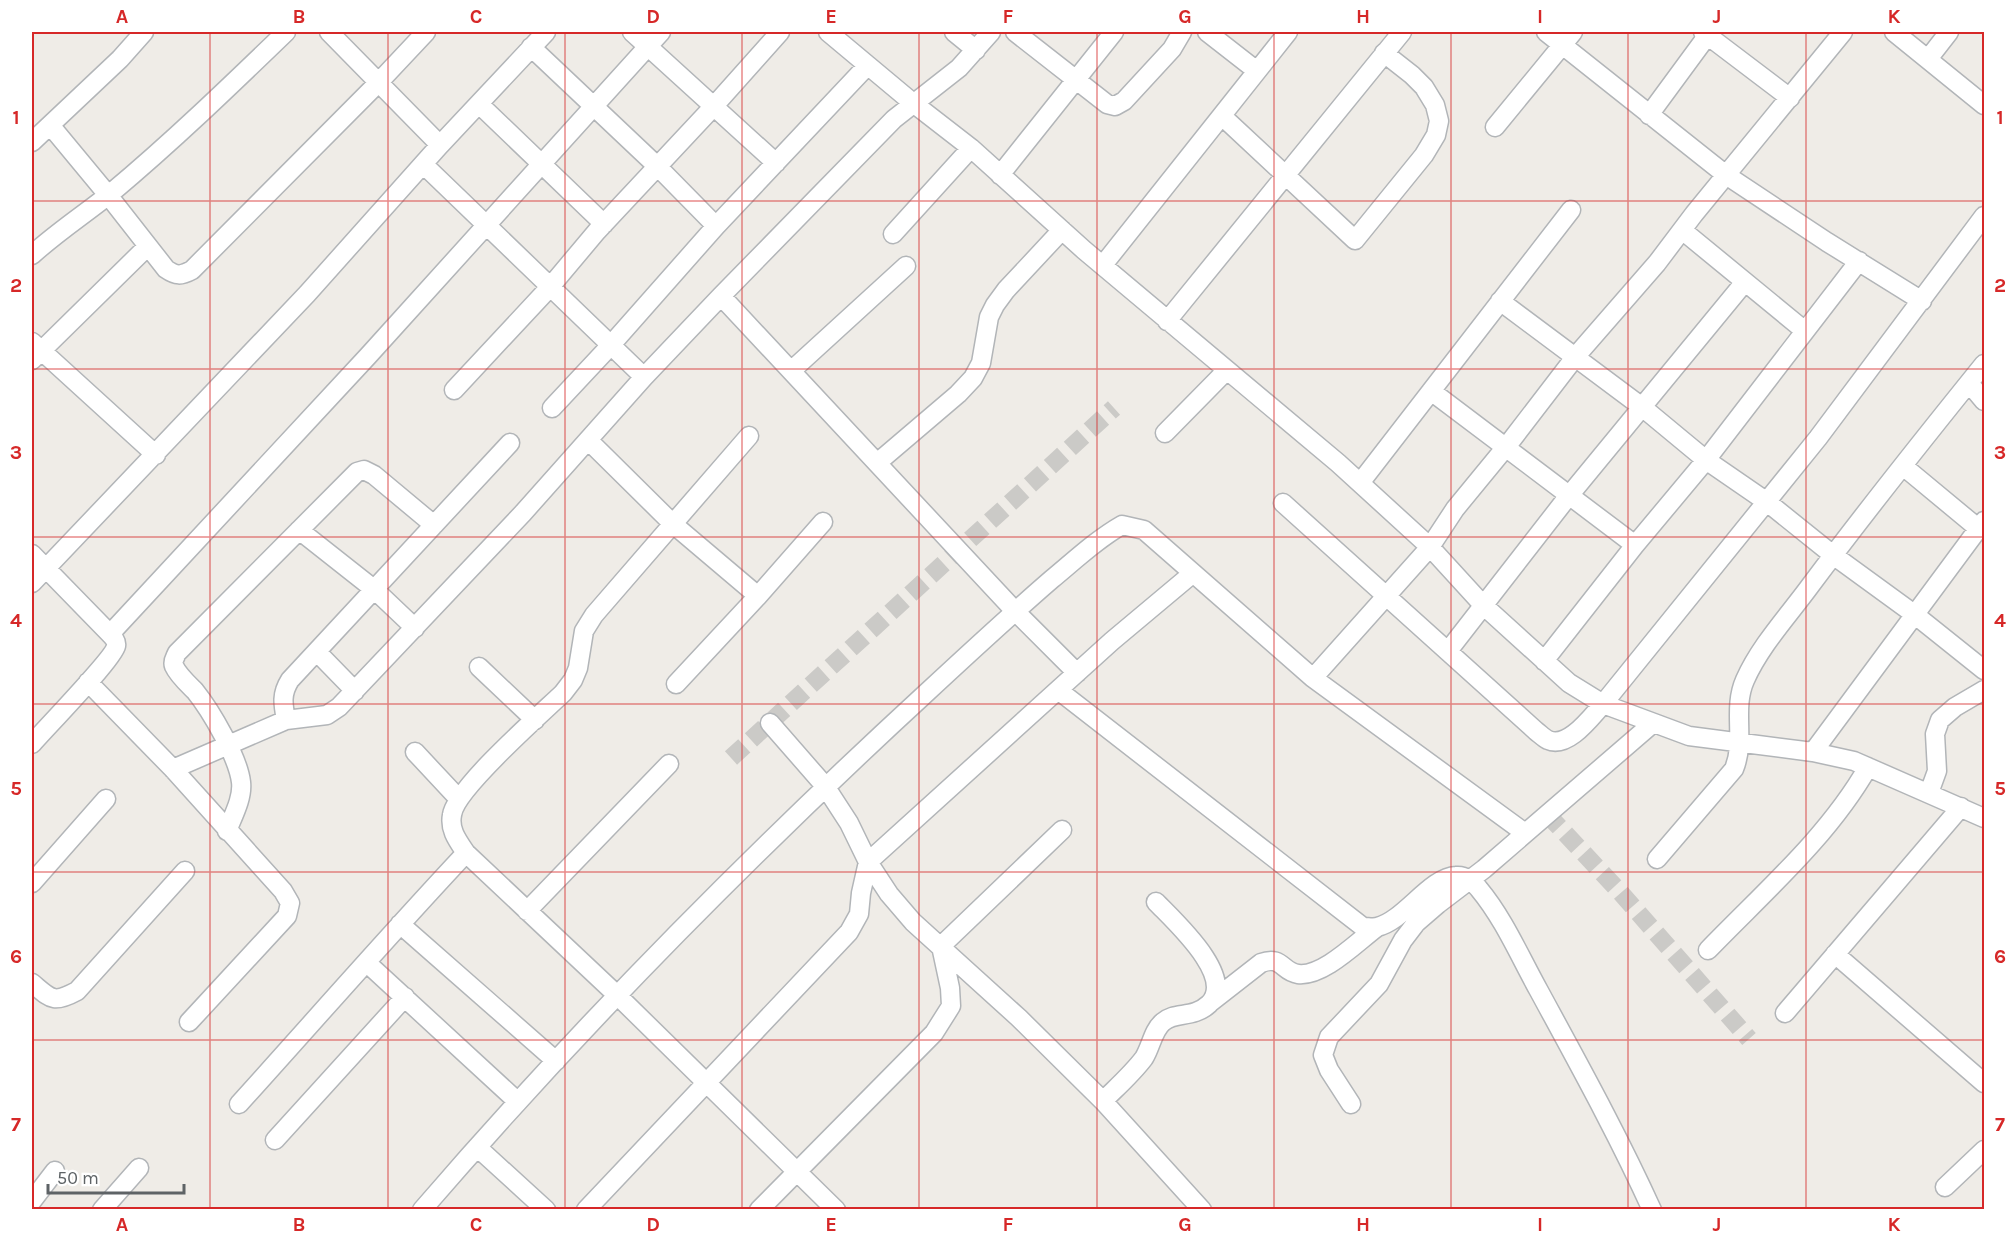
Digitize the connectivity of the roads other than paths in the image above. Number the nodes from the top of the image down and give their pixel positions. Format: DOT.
graph roads {
  1 [pos="144,32"];
  2 [pos="286,32"];
  3 [pos="329,32"];
  4 [pos="426,32"];
  5 [pos="546,32"];
  6 [pos="632,32"];
  7 [pos="661,32"];
  8 [pos="780,32"];
  9 [pos="828,32"];
  10 [pos="954,32"];
  11 [pos="992,32"];
  12 [pos="1015,32"];
  13 [pos="1114,32"];
  14 [pos="1182,32"];
  15 [pos="1207,32"];
  16 [pos="1288,32"];
  17 [pos="1402,32"];
  18 [pos="1546,32"];
  19 [pos="1843,32"];
  20 [pos="1894,32"];
  21 [pos="1949,32"];
  22 [pos="1707,33"];
  23 [pos="1568,38"];
  24 [pos="648,46"];
  25 [pos="531,47"];
  26 [pos="976,50"];
  27 [pos="1384,53"];
  28 [pos="1928,59"];
  29 [pos="867,66"];
  30 [pos="1257,71"];
  31 [pos="1076,80"];
  32 [pos="380,82"];
  33 [pos="1790,98"];
  34 [pos="913,103"];
  35 [pos="479,104"];
  36 [pos="1984,105"];
  37 [pos="714,106"];
  38 [pos="594,108"];
  39 [pos="1222,116"];
  40 [pos="1649,116"];
  41 [pos="50,125"];
  42 [pos="1495,127"];
  43 [pos="32,142"];
  44 [pos="440,145"];
  45 [pos="971,148"];
  46 [pos="776,163"];
  47 [pos="423,164"];
  48 [pos="543,165"];
  49 [pos="658,167"];
  50 [pos="1000,175"];
  51 [pos="1285,175"];
  52 [pos="1726,175"];
  53 [pos="108,195"];
  54 [pos="1571,210"];
  55 [pos="1984,216"];
  56 [pos="604,224"];
  57 [pos="716,225"];
  58 [pos="486,227"];
  59 [pos="1062,230"];
  60 [pos="1682,230"];
  61 [pos="893,234"];
  62 [pos="148,246"];
  63 [pos="32,255"];
  64 [pos="1859,261"];
  65 [pos="1103,265"];
  66 [pos="906,266"];
  67 [pos="1744,283"];
  68 [pos="550,287"];
  69 [pos="721,296"];
  70 [pos="1500,301"];
  71 [pos="1922,301"];
  72 [pos="1167,321"];
  73 [pos="1805,332"];
  74 [pos="610,346"];
  75 [pos="35,351"];
  76 [pos="1576,356"];
  77 [pos="1984,364"];
  78 [pos="1227,370"];
  79 [pos="791,371"];
  80 [pos="644,377"];
  81 [pos="1969,383"];
  82 [pos="454,390"];
  83 [pos="1431,391"];
  84 [pos="1984,401"];
  85 [pos="1642,407"];
  86 [pos="552,408"];
  87 [pos="1165,433"];
  88 [pos="749,436"];
  89 [pos="588,440"];
  90 [pos="510,443"];
  91 [pos="1506,447"];
  92 [pos="156,455"];
  93 [pos="1706,460"];
  94 [pos="877,463"];
  95 [pos="1903,466"];
  96 [pos="1360,483"];
  97 [pos="1569,496"];
  98 [pos="1767,502"];
  99 [pos="1283,503"];
  100 [pos="823,522"];
  101 [pos="673,524"];
  102 [pos="434,525"];
  103 [pos="1982,525"];
  104 [pos="299,530"];
  105 [pos="1635,545"];
  106 [pos="1430,547"];
  107 [pos="32,554"];
  108 [pos="1833,555"];
  109 [pos="46,568"];
  110 [pos="1192,574"];
  111 [pos="32,583"];
  112 [pos="375,590"];
  113 [pos="758,596"];
  114 [pos="1386,596"];
  115 [pos="1484,606"];
  116 [pos="1015,610"];
  117 [pos="1914,614"];
  118 [pos="415,628"];
  119 [pos="110,634"];
  120 [pos="1448,651"];
  121 [pos="317,652"];
  122 [pos="1544,661"];
  123 [pos="479,667"];
  124 [pos="1984,670"];
  125 [pos="1077,674"];
  126 [pos="1313,678"];
  127 [pos="88,682"];
  128 [pos="676,684"];
  129 [pos="1058,690"];
  130 [pos="1984,690"];
  131 [pos="356,691"];
  132 [pos="1603,704"];
  133 [pos="286,720"];
  134 [pos="535,720"];
  135 [pos="770,723"];
  136 [pos="1652,724"];
  137 [pos="32,744"];
  138 [pos="1740,744"];
  139 [pos="228,745"];
  140 [pos="415,752"];
  141 [pos="1813,752"];
  142 [pos="669,764"];
  143 [pos="1868,766"];
  144 [pos="173,769"];
  145 [pos="825,786"];
  146 [pos="1929,793"];
  147 [pos="458,798"];
  148 [pos="106,799"];
  149 [pos="1961,807"];
  150 [pos="1984,818"];
  151 [pos="1062,830"];
  152 [pos="227,831"];
  153 [pos="1525,833"];
  154 [pos="466,853"];
  155 [pos="1658,859"];
  156 [pos="868,862"];
  157 [pos="185,871"];
  158 [pos="1469,880"];
  159 [pos="32,883"];
  160 [pos="1156,902"];
  161 [pos="527,911"];
  162 [pos="400,924"];
  163 [pos="1377,928"];
  164 [pos="941,946"];
  165 [pos="1708,950"];
  166 [pos="1835,954"];
  167 [pos="367,963"];
  168 [pos="32,983"];
  169 [pos="618,996"];
  170 [pos="405,997"];
  171 [pos="1211,1002"];
  172 [pos="1785,1013"];
  173 [pos="189,1022"];
  174 [pos="556,1061"];
  175 [pos="707,1083"];
  176 [pos="1984,1083"];
  177 [pos="1103,1101"];
  178 [pos="518,1102"];
  179 [pos="239,1104"];
  180 [pos="1350,1104"];
  181 [pos="275,1140"];
  182 [pos="477,1147"];
  183 [pos="1984,1150"];
  184 [pos="139,1168"];
  185 [pos="55,1171"];
  186 [pos="797,1171"];
  187 [pos="1946,1187"];
  188 [pos="32,1201"];
  189 [pos="102,1209"];
  190 [pos="422,1209"];
  191 [pos="546,1209"];
  192 [pos="585,1209"];
  193 [pos="759,1209"];
  194 [pos="836,1209"];
  195 [pos="1202,1209"];
  196 [pos="1652,1209"];
  1 -- 41 [label="street"];
  2 -- 53 [label="street"];
  3 -- 32 [label="street"];
  4 -- 32 [label="street"];
  5 -- 25 [label="street"];
  6 -- 24 [label="street"];
  7 -- 24 [label="street"];
  8 -- 37 [label="street"];
  9 -- 29 [label="street"];
  10 -- 26 [label="street"];
  11 -- 26 [label="street"];
  12 -- 31 [label="street"];
  13 -- 31 [label="street"];
  14 -- 31 [label="street"];
  15 -- 30 [label="street"];
  16 -- 30 [label="street"];
  17 -- 27 [label="street"];
  18 -- 23 [label="street"];
  19 -- 33 [label="street"];
  20 -- 28 [label="street"];
  21 -- 28 [label="street"];
  22 -- 33 [label="street"];
  22 -- 40 [label="street"];
  23 -- 40 [label="street"];
  23 -- 42 [label="street"];
  24 -- 37 [label="street"];
  24 -- 38 [label="street"];
  25 -- 35 [label="street"];
  25 -- 38 [label="street"];
  26 -- 34 [label="street"];
  27 -- 51 [label="street"];
  27 -- 51 [label="street"];
  28 -- 36 [label="street"];
  29 -- 34 [label="street"];
  29 -- 46 [label="street"];
  30 -- 39 [label="street"];
  31 -- 50 [label="street"];
  32 -- 44 [label="street"];
  32 -- 62 [label="street"];
  33 -- 52 [label="street"];
  34 -- 45 [label="street"];
  34 -- 69 [label="street"];
  35 -- 44 [label="street"];
  35 -- 48 [label="street"];
  37 -- 46 [label="street"];
  37 -- 49 [label="street"];
  38 -- 48 [label="street"];
  38 -- 49 [label="street"];
  39 -- 51 [label="street"];
  39 -- 65 [label="street"];
  40 -- 52 [label="street"];
  41 -- 43 [label="street"];
  41 -- 53 [label="street"];
  44 -- 47 [label="street"];
  45 -- 50 [label="street"];
  45 -- 61 [label="street"];
  46 -- 57 [label="street"];
  47 -- 58 [label="street"];
  47 -- 92 [label="street"];
  48 -- 56 [label="street"];
  48 -- 58 [label="street"];
  49 -- 56 [label="street"];
  49 -- 57 [label="street"];
  50 -- 59 [label="street"];
  51 -- 72 [label="street"];
  52 -- 60 [label="street"];
  52 -- 64 [label="street"];
  53 -- 62 [label="street"];
  53 -- 63 [label="street"];
  54 -- 70 [label="street"];
  55 -- 71 [label="street"];
  56 -- 68 [label="street"];
  57 -- 74 [label="street"];
  58 -- 68 [label="street"];
  58 -- 119 [label="street"];
  59 -- 65 [label="street"];
  59 -- 94 [label="street"];
  60 -- 67 [label="street"];
  60 -- 76 [label="street"];
  62 -- 75 [label="street"];
  64 -- 71 [label="street"];
  64 -- 73 [label="street"];
  65 -- 72 [label="street"];
  66 -- 79 [label="street"];
  67 -- 73 [label="street"];
  67 -- 85 [label="street"];
  68 -- 74 [label="street"];
  68 -- 82 [label="street"];
  69 -- 79 [label="street"];
  69 -- 80 [label="street"];
  70 -- 76 [label="street"];
  70 -- 83 [label="street"];
  71 -- 98 [label="street"];
  72 -- 78 [label="street"];
  73 -- 93 [label="street"];
  74 -- 80 [label="street"];
  74 -- 86 [label="street"];
  75 -- 92 [label="street"];
  76 -- 85 [label="street"];
  76 -- 91 [label="street"];
  77 -- 81 [label="street"];
  78 -- 87 [label="street"];
  78 -- 96 [label="street"];
  79 -- 94 [label="street"];
  80 -- 89 [label="street"];
  81 -- 84 [label="street"];
  81 -- 95 [label="street"];
  83 -- 91 [label="street"];
  83 -- 96 [label="street"];
  85 -- 93 [label="street"];
  85 -- 97 [label="street"];
  88 -- 101 [label="street"];
  89 -- 101 [label="street"];
  89 -- 118 [label="street"];
  90 -- 102 [label="street"];
  91 -- 97 [label="street"];
  91 -- 106 [label="street"];
  92 -- 109 [label="street"];
  93 -- 98 [label="street"];
  93 -- 105 [label="street"];
  94 -- 116 [label="street"];
  95 -- 103 [label="street"];
  95 -- 108 [label="street"];
  96 -- 106 [label="street"];
  97 -- 105 [label="street"];
  97 -- 115 [label="street"];
  98 -- 108 [label="street"];
  98 -- 132 [label="street"];
  99 -- 114 [label="street"];
  100 -- 113 [label="street"];
  101 -- 113 [label="street"];
  101 -- 134 [label="street"];
  102 -- 104 [label="street"];
  102 -- 112 [label="street"];
  103 -- 117 [label="street"];
  104 -- 112 [label="street"];
  104 -- 139 [label="street"];
  105 -- 122 [label="street"];
  106 -- 114 [label="street"];
  106 -- 115 [label="street"];
  107 -- 109 [label="street"];
  108 -- 117 [label="street"];
  108 -- 138 [label="street"];
  109 -- 111 [label="street"];
  109 -- 119 [label="street"];
  110 -- 116 [label="street"];
  110 -- 125 [label="street"];
  110 -- 126 [label="street"];
  112 -- 118 [label="street"];
  112 -- 121 [label="street"];
  113 -- 128 [label="street"];
  114 -- 120 [label="street"];
  114 -- 126 [label="street"];
  115 -- 120 [label="street"];
  115 -- 122 [label="street"];
  116 -- 125 [label="street"];
  116 -- 145 [label="street"];
  117 -- 124 [label="street"];
  117 -- 141 [label="street"];
  118 -- 131 [label="street"];
  119 -- 127 [label="street"];
  120 -- 132 [label="street"];
  121 -- 131 [label="street"];
  121 -- 133 [label="street"];
  122 -- 132 [label="street"];
  123 -- 134 [label="street"];
  125 -- 129 [label="street"];
  126 -- 153 [label="street"];
  127 -- 137 [label="street"];
  127 -- 144 [label="street"];
  129 -- 156 [label="street"];
  129 -- 163 [label="street"];
  130 -- 146 [label="street"];
  131 -- 133 [label="street"];
  132 -- 136 [label="street"];
  133 -- 139 [label="street"];
  134 -- 147 [label="street"];
  135 -- 145 [label="street"];
  136 -- 138 [label="street"];
  136 -- 153 [label="street"];
  138 -- 141 [label="street"];
  138 -- 155 [label="street"];
  139 -- 144 [label="street"];
  139 -- 152 [label="street"];
  140 -- 147 [label="street"];
  141 -- 143 [label="street"];
  142 -- 161 [label="street"];
  143 -- 146 [label="street"];
  143 -- 165 [label="street"];
  144 -- 152 [label="street"];
  145 -- 156 [label="street"];
  145 -- 169 [label="street"];
  146 -- 149 [label="street"];
  147 -- 154 [label="street"];
  148 -- 159 [label="street"];
  149 -- 150 [label="street"];
  149 -- 166 [label="street"];
  151 -- 164 [label="street"];
  152 -- 173 [label="street"];
  153 -- 158 [label="street"];
  154 -- 161 [label="street"];
  154 -- 162 [label="street"];
  156 -- 164 [label="street"];
  156 -- 175 [label="street"];
  157 -- 168 [label="street"];
  158 -- 163 [label="street"];
  158 -- 180 [label="street"];
  158 -- 196 [label="street"];
  160 -- 171 [label="street"];
  161 -- 169 [label="street"];
  162 -- 167 [label="street"];
  162 -- 174 [label="street"];
  163 -- 171 [label="street"];
  164 -- 177 [label="street"];
  164 -- 186 [label="street"];
  166 -- 172 [label="street"];
  166 -- 176 [label="street"];
  167 -- 170 [label="street"];
  167 -- 179 [label="street"];
  169 -- 174 [label="street"];
  169 -- 175 [label="street"];
  170 -- 178 [label="street"];
  170 -- 181 [label="street"];
  171 -- 177 [label="street"];
  174 -- 178 [label="street"];
  175 -- 186 [label="street"];
  175 -- 192 [label="street"];
  177 -- 195 [label="street"];
  178 -- 182 [label="street"];
  182 -- 190 [label="street"];
  182 -- 191 [label="street"];
  183 -- 187 [label="street"];
  184 -- 189 [label="street"];
  185 -- 188 [label="street"];
  186 -- 193 [label="street"];
  186 -- 194 [label="street"];
}
